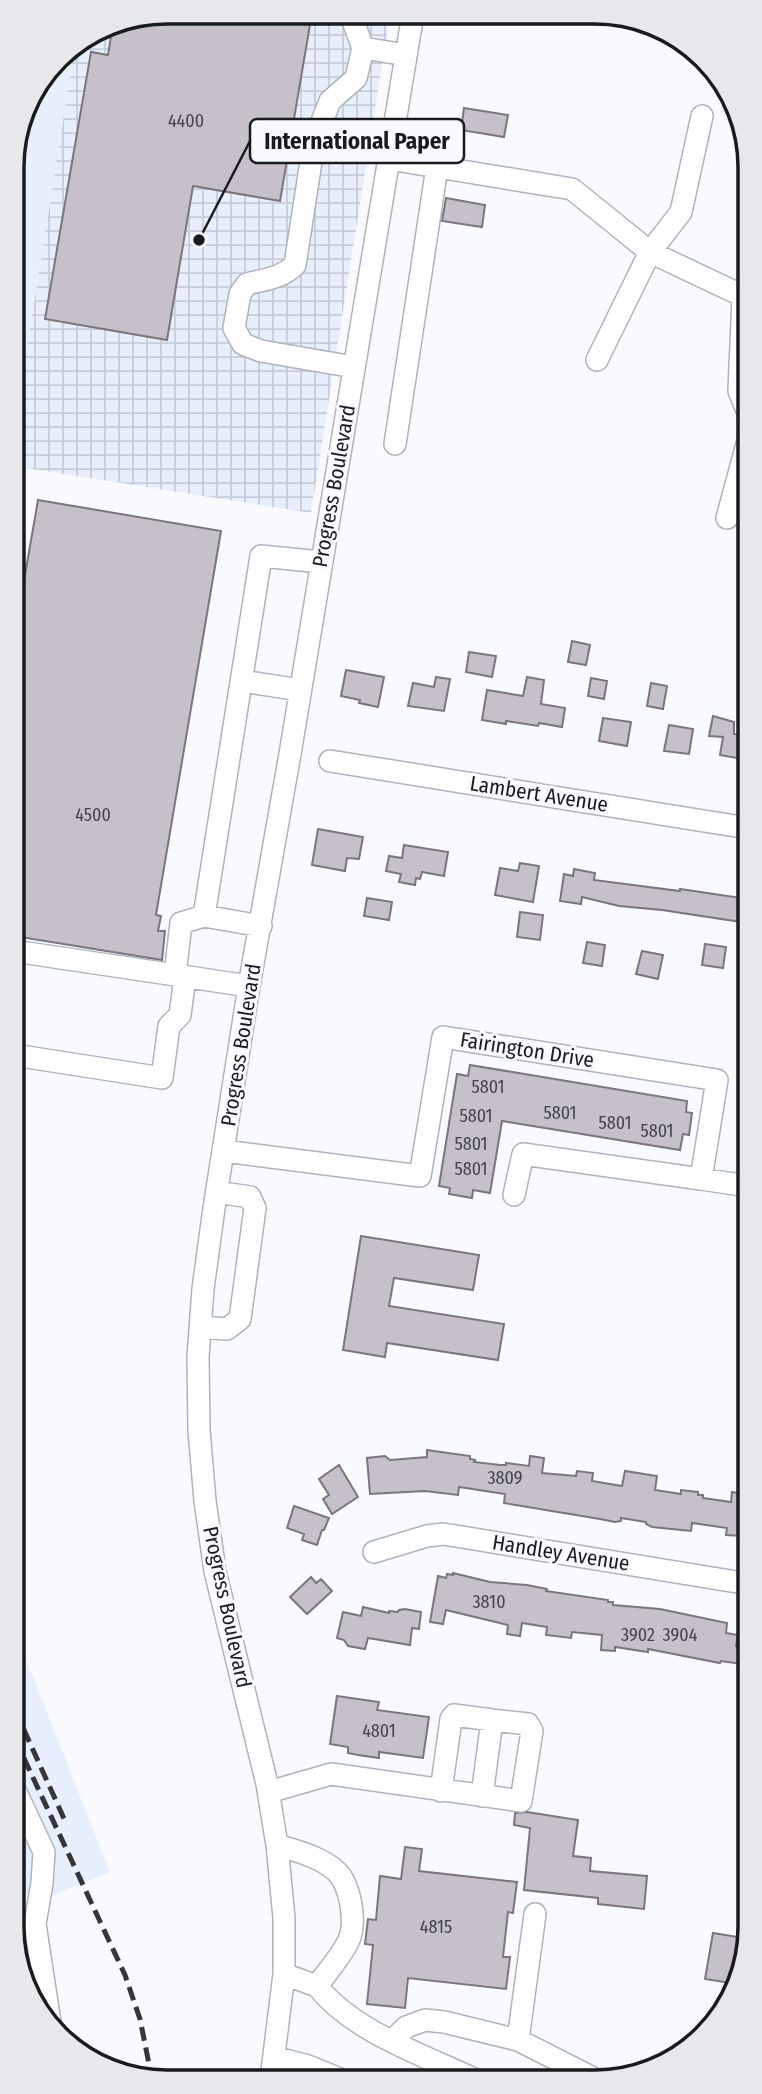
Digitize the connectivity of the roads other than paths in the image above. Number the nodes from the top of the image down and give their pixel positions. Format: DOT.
graph roads {
  1 [pos="411,24"];
  2 [pos="354,25"];
  3 [pos="363,48"];
  4 [pos="406,55"];
  5 [pos="702,116"];
  6 [pos="389,159"];
  7 [pos="437,167"];
  8 [pos="650,252"];
  9 [pos="738,294"];
  10 [pos="597,360"];
  11 [pos="354,366"];
  12 [pos="395,444"];
  13 [pos="738,478"];
  14 [pos="727,518"];
  15 [pos="321,562"];
  16 [pos="242,681"];
  17 [pos="300,690"];
  18 [pos="330,761"];
  19 [pos="738,826"];
  20 [pos="204,916"];
  21 [pos="261,926"];
  22 [pos="25,953"];
  23 [pos="180,976"];
  24 [pos="249,986"];
  25 [pos="24,1057"];
  26 [pos="224,1151"];
  27 [pos="701,1179"];
  28 [pos="737,1184"];
  29 [pos="217,1192"];
  30 [pos="514,1195"];
  31 [pos="201,1326"];
  32 [pos="374,1552"];
  33 [pos="737,1582"];
  34 [pos="492,1720"];
  35 [pos="441,1791"];
  36 [pos="268,1792"];
  37 [pos="482,1796"];
  38 [pos="24,1817"];
  39 [pos="277,1845"];
  40 [pos="535,1914"];
  41 [pos="25,1923"];
  42 [pos="284,1974"];
  43 [pos="317,1986"];
  44 [pos="44,1998"];
  45 [pos="391,2040"];
  46 [pos="518,2040"];
  47 [pos="274,2057"];
  48 [pos="272,2070"];
  49 [pos="318,2070"];
  50 [pos="455,2070"];
  51 [pos="577,2070"];
  1 -- 4 [label="street, Progress Boulevard"];
  2 -- 3 [label="street"];
  3 -- 4 [label="street"];
  3 -- 11 [label="street"];
  4 -- 6 [label="street, Progress Boulevard"];
  5 -- 8 [label="street"];
  6 -- 7 [label="street"];
  6 -- 11 [label="street, Progress Boulevard"];
  7 -- 8 [label="street"];
  7 -- 12 [label="street"];
  8 -- 9 [label="street"];
  8 -- 10 [label="street"];
  11 -- 15 [label="street, Progress Boulevard"];
  13 -- 14 [label="street"];
  15 -- 16 [label="street"];
  15 -- 17 [label="street, Progress Boulevard"];
  16 -- 17 [label="street"];
  16 -- 20 [label="street"];
  17 -- 21 [label="street, Progress Boulevard"];
  18 -- 19 [label="street, Lambert Avenue"];
  20 -- 21 [label="street"];
  20 -- 23 [label="street"];
  21 -- 24 [label="street, Progress Boulevard"];
  22 -- 23 [label="street"];
  23 -- 24 [label="street"];
  23 -- 25 [label="street"];
  24 -- 26 [label="street, Progress Boulevard"];
  26 -- 27 [label="street, Fairington Drive"];
  26 -- 29 [label="street, Progress Boulevard"];
  27 -- 28 [label="street"];
  27 -- 30 [label="street"];
  29 -- 31 [label="street, Progress Boulevard"];
  29 -- 31 [label="street"];
  31 -- 36 [label="street, Progress Boulevard"];
  32 -- 33 [label="street, Handley Avenue"];
  34 -- 35 [label="street"];
  34 -- 37 [label="street"];
  34 -- 37 [label="street"];
  35 -- 36 [label="street"];
  35 -- 37 [label="street"];
  36 -- 39 [label="street, Progress Boulevard"];
  38 -- 41 [label="street"];
  39 -- 42 [label="street, Progress Boulevard"];
  39 -- 43 [label="street"];
  40 -- 46 [label="street"];
  41 -- 44 [label="street"];
  42 -- 43 [label="street"];
  42 -- 47 [label="street, Progress Boulevard"];
  43 -- 45 [label="street"];
  45 -- 46 [label="street"];
  45 -- 50 [label="street"];
  46 -- 51 [label="street"];
  47 -- 48 [label="street, Progress Boulevard"];
  47 -- 49 [label="street"];
}
